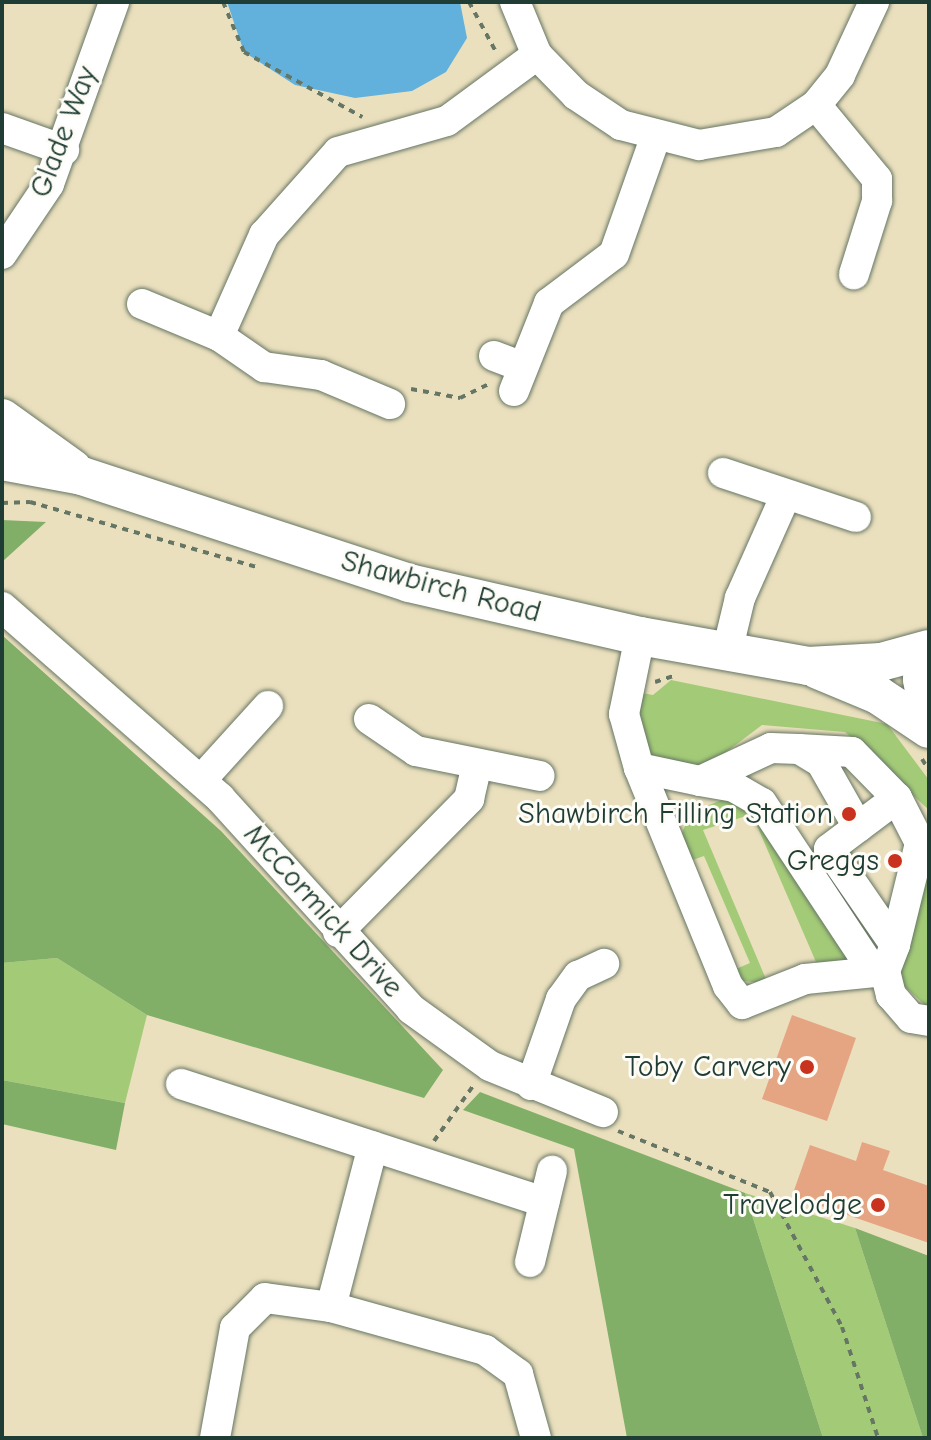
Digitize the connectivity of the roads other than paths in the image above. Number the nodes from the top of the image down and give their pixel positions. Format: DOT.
graph roads {
  1 [pos="114,2"];
  2 [pos="515,2"];
  3 [pos="874,2"];
  4 [pos="537,55"];
  5 [pos="816,105"];
  6 [pos="2,128"];
  7 [pos="655,138"];
  8 [pos="64,150"];
  9 [pos="2,254"];
  10 [pos="854,274"];
  11 [pos="142,304"];
  12 [pos="219,336"];
  13 [pos="510,369"];
  14 [pos="390,404"];
  15 [pos="2,418"];
  16 [pos="2,461"];
  17 [pos="723,473"];
  18 [pos="82,476"];
  19 [pos="785,497"];
  20 [pos="856,517"];
  21 [pos="2,607"];
  22 [pos="640,636"];
  23 [pos="929,649"];
  24 [pos="727,652"];
  25 [pos="929,656"];
  26 [pos="808,666"];
  27 [pos="268,706"];
  28 [pos="369,719"];
  29 [pos="924,733"];
  30 [pos="799,749"];
  31 [pos="477,765"];
  32 [pos="639,768"];
  33 [pos="540,776"];
  34 [pos="201,780"];
  35 [pos="700,781"];
  36 [pos="897,798"];
  37 [pos="858,827"];
  38 [pos="338,932"];
  39 [pos="884,962"];
  40 [pos="604,964"];
  41 [pos="929,1021"];
  42 [pos="181,1084"];
  43 [pos="531,1085"];
  44 [pos="603,1112"];
  45 [pos="373,1146"];
  46 [pos="552,1171"];
  47 [pos="544,1202"];
  48 [pos="530,1262"];
  49 [pos="331,1307"];
  50 [pos="215,1438"];
  51 [pos="536,1438"];
  1 -- 8 [label="street, Glade Way"];
  2 -- 4 [label="street"];
  3 -- 5 [label="street"];
  4 -- 7 [label="street"];
  4 -- 12 [label="street"];
  5 -- 7 [label="street"];
  5 -- 10 [label="street"];
  6 -- 8 [label="street"];
  7 -- 13 [label="street"];
  8 -- 9 [label="street, Glade Way"];
  11 -- 12 [label="street"];
  12 -- 14 [label="street"];
  15 -- 18 [label="main road, Shawbirch Road"];
  16 -- 18 [label="main road, Shawbirch Road"];
  17 -- 19 [label="street"];
  18 -- 22 [label="main road, Shawbirch Road"];
  19 -- 20 [label="street"];
  19 -- 24 [label="street"];
  21 -- 34 [label="street, McCormick Drive"];
  22 -- 24 [label="main road, Shawbirch Road"];
  22 -- 32 [label="street"];
  23 -- 26 [label="main road, Shawbirch Road"];
  24 -- 26 [label="main road, Shawbirch Road"];
  25 -- 29 [label="main road"];
  26 -- 29 [label="main road, Shawbirch Road"];
  27 -- 34 [label="street"];
  28 -- 31 [label="street"];
  30 -- 35 [label="street"];
  30 -- 36 [label="street"];
  30 -- 37 [label="street"];
  31 -- 33 [label="street"];
  31 -- 38 [label="street"];
  32 -- 35 [label="street"];
  32 -- 39 [label="street"];
  34 -- 38 [label="street, McCormick Drive"];
  35 -- 39 [label="street"];
  36 -- 37 [label="street"];
  36 -- 39 [label="street"];
  37 -- 39 [label="street"];
  38 -- 43 [label="street, McCormick Drive"];
  39 -- 41 [label="street"];
  40 -- 43 [label="street"];
  42 -- 45 [label="street"];
  43 -- 44 [label="street, McCormick Drive"];
  45 -- 47 [label="street"];
  45 -- 49 [label="street"];
  46 -- 47 [label="street"];
  47 -- 48 [label="street"];
  49 -- 50 [label="street"];
  49 -- 51 [label="street"];
}
